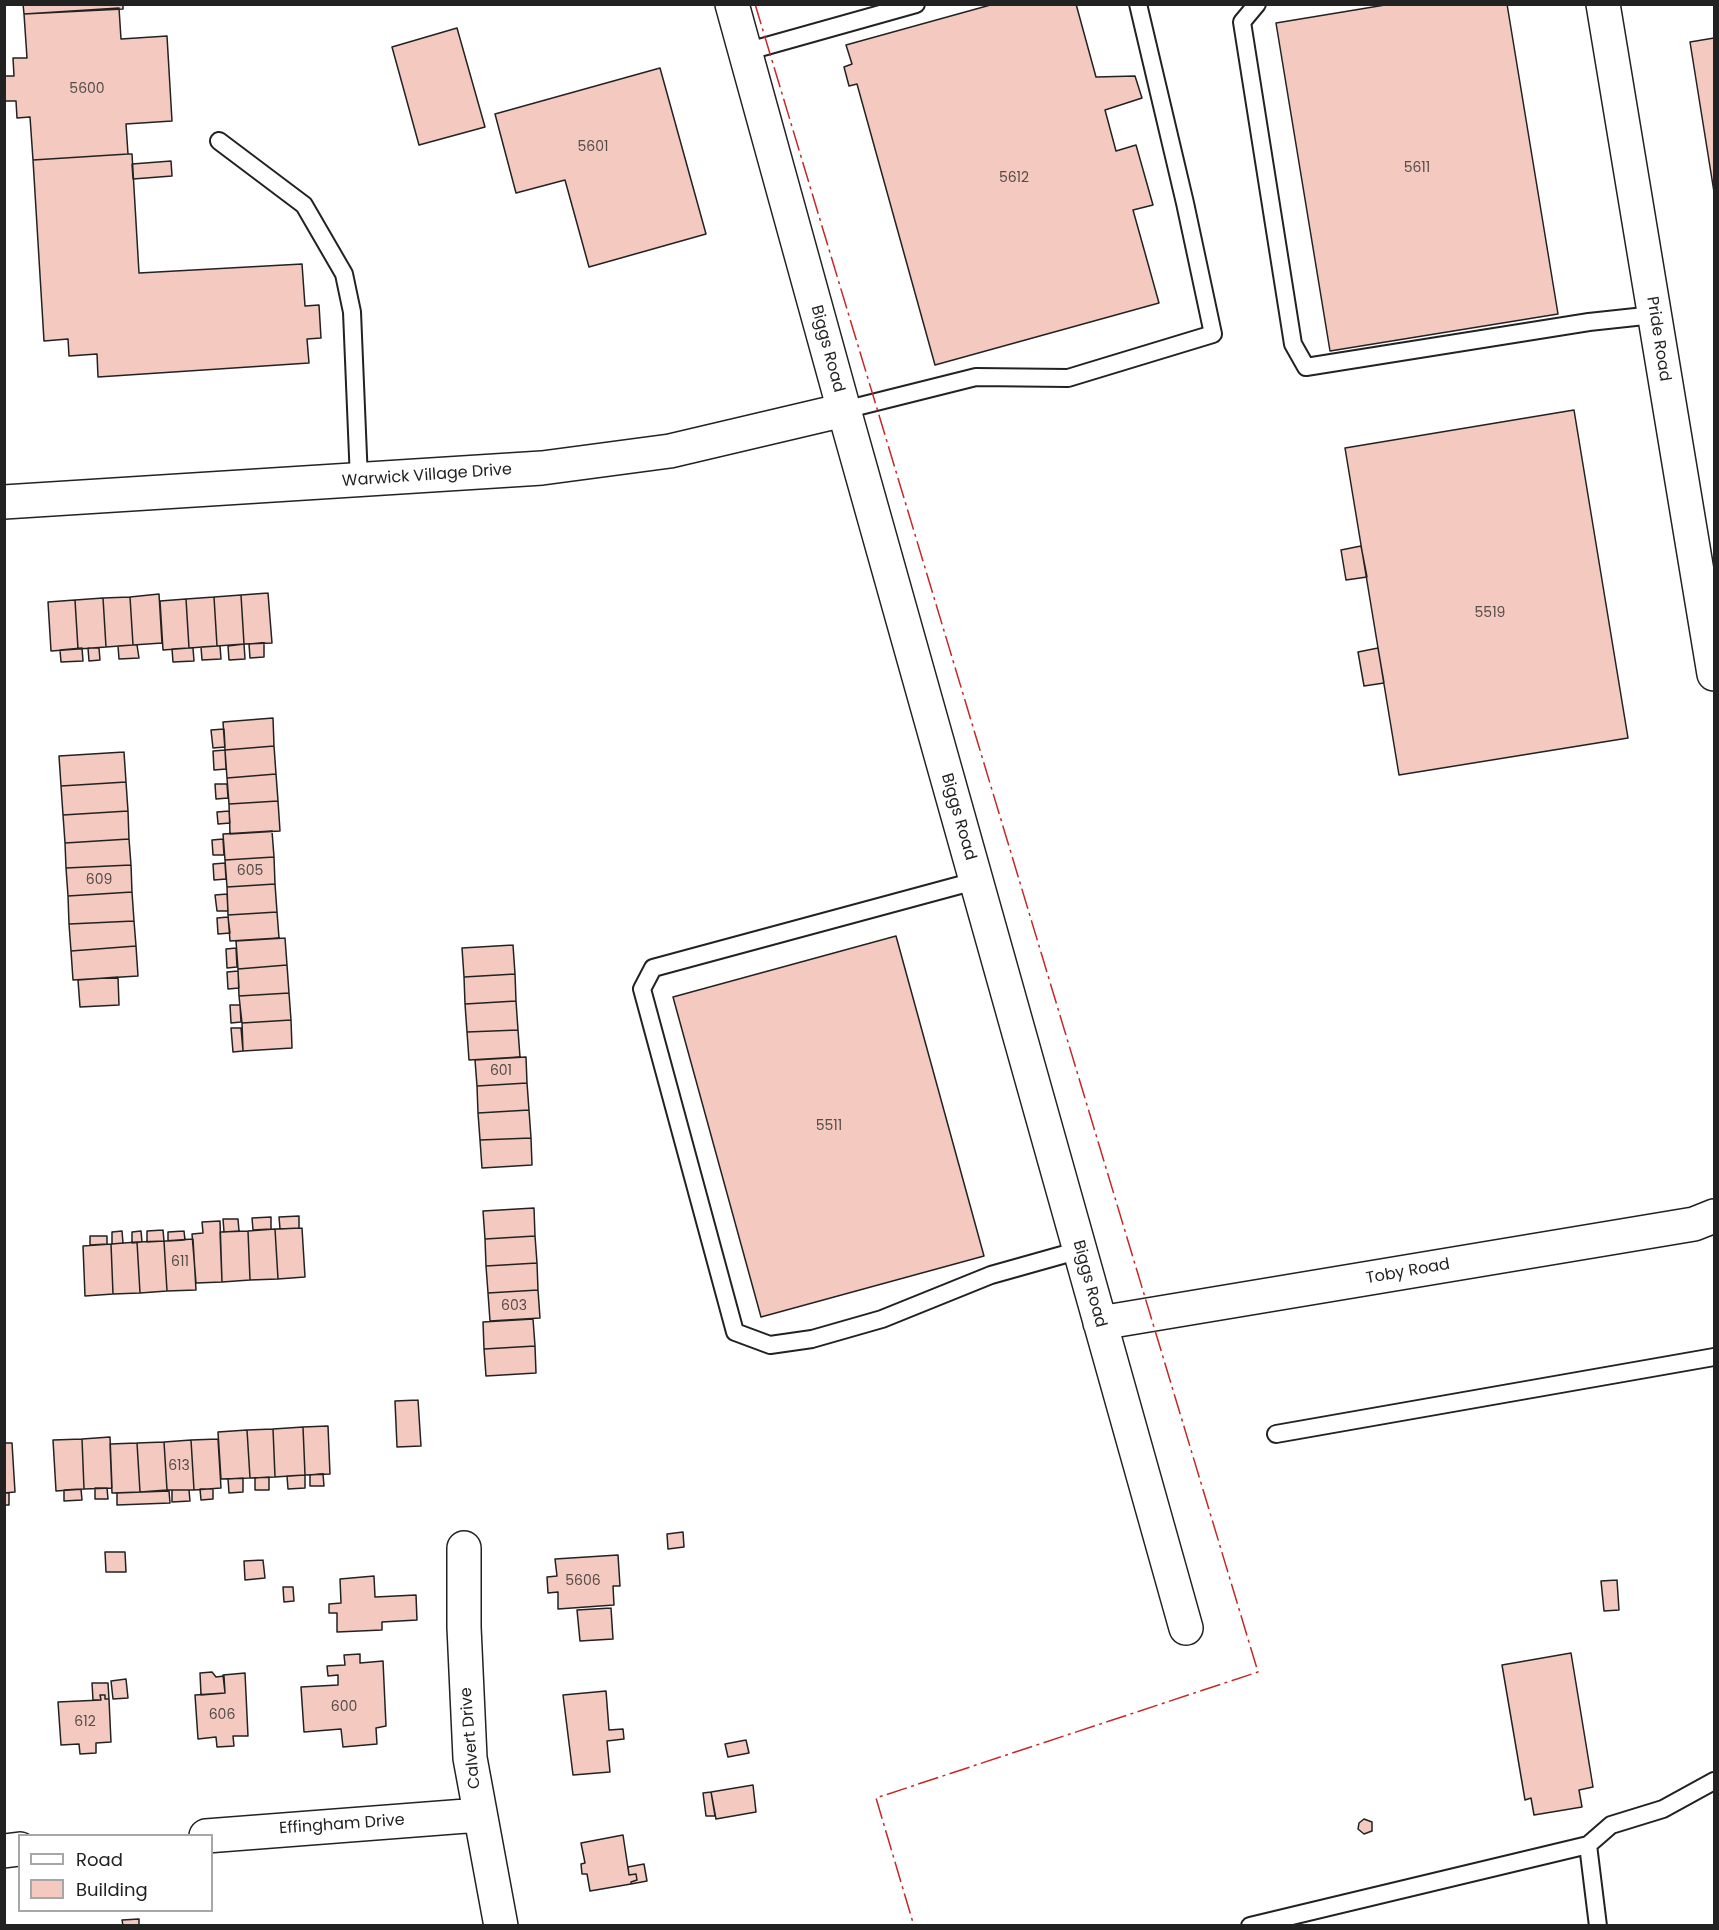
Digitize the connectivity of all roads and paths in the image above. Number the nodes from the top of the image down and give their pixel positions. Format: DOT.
graph roads {
  1 [pos="732,4"];
  2 [pos="916,4"];
  3 [pos="1138,4"];
  4 [pos="1257,4"];
  5 [pos="1603,4"];
  6 [pos="746,52"];
  7 [pos="219,141"];
  8 [pos="1654,315"];
  9 [pos="844,410"];
  10 [pos="359,480"];
  11 [pos="4,502"];
  12 [pos="1714,674"];
  13 [pos="975,881"];
  14 [pos="1714,1216"];
  15 [pos="1080,1250"];
  16 [pos="1100,1323"];
  17 [pos="1714,1357"];
  18 [pos="1276,1434"];
  19 [pos="464,1548"];
  20 [pos="1186,1628"];
  21 [pos="1714,1781"];
  22 [pos="479,1815"];
  23 [pos="213,1835"];
  24 [pos="1588,1845"];
  25 [pos="501,1926"];
  26 [pos="1250,1926"];
  27 [pos="1598,1926"];
  1 -- 6 [label="street, Biggs Road"];
  2 -- 6 [label="lane"];
  3 -- 9 [label="lane"];
  4 -- 8 [label="lane"];
  5 -- 8 [label="street, Pride Road"];
  6 -- 9 [label="street, Biggs Road"];
  7 -- 10 [label="lane"];
  8 -- 12 [label="street, Pride Road"];
  9 -- 10 [label="street, Warwick Village Drive"];
  9 -- 13 [label="street, Biggs Road"];
  10 -- 11 [label="street, Warwick Village Drive"];
  13 -- 15 [label="street, Biggs Road"];
  13 -- 15 [label="lane"];
  14 -- 16 [label="street, Toby Road"];
  15 -- 16 [label="street, Biggs Road"];
  16 -- 20 [label="street, Biggs Road"];
  17 -- 18 [label="lane"];
  19 -- 22 [label="street, Calvert Drive"];
  21 -- 24 [label="lane"];
  22 -- 23 [label="street, Effingham Drive"];
  22 -- 25 [label="street, Calvert Drive"];
  24 -- 26 [label="lane"];
  24 -- 27 [label="lane"];
}
